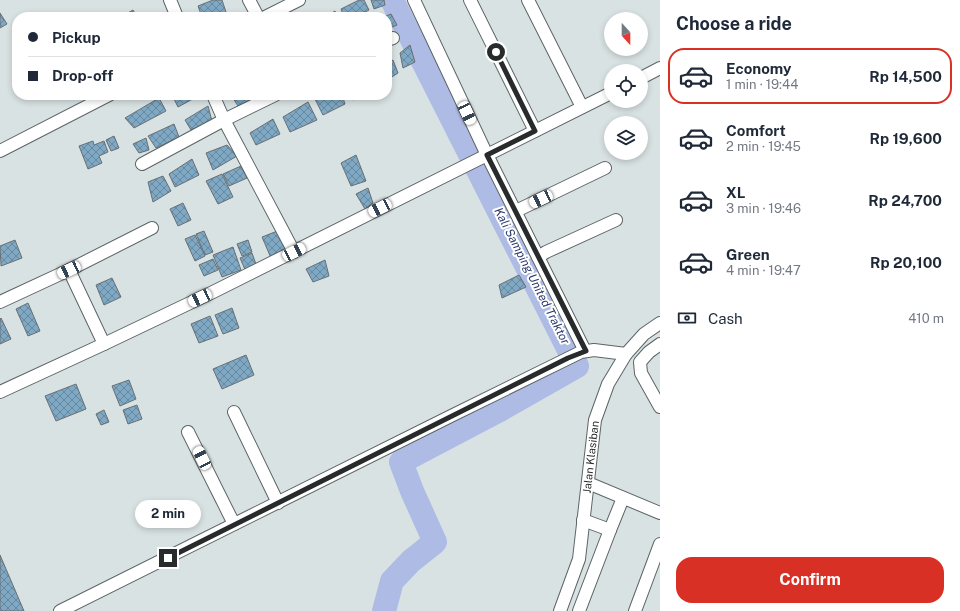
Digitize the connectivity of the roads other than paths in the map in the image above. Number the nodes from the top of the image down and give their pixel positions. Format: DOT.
graph roads {
  1 [pos="170,0"];
  2 [pos="250,0"];
  3 [pos="299,0"];
  4 [pos="414,0"];
  5 [pos="470,0"];
  6 [pos="528,0"];
  7 [pos="175,12"];
  8 [pos="256,12"];
  9 [pos="275,12"];
  10 [pos="660,68"];
  11 [pos="648,74"];
  12 [pos="604,96"];
  13 [pos="99,100"];
  14 [pos="215,100"];
  15 [pos="265,100"];
  16 [pos="582,107"];
  17 [pos="224,120"];
  18 [pos="535,131"];
  19 [pos="0,151"];
  20 [pos="485,156"];
  21 [pos="142,164"];
  22 [pos="605,168"];
  23 [pos="516,211"];
  24 [pos="616,220"];
  25 [pos="152,228"];
  26 [pos="294,252"];
  27 [pos="538,257"];
  28 [pos="69,270"];
  29 [pos="0,302"];
  30 [pos="660,323"];
  31 [pos="104,344"];
  32 [pos="660,344"];
  33 [pos="583,352"];
  34 [pos="626,354"];
  35 [pos="0,392"];
  36 [pos="660,407"];
  37 [pos="234,412"];
  38 [pos="188,432"];
  39 [pos="588,483"];
  40 [pos="623,498"];
  41 [pos="278,503"];
  42 [pos="660,513"];
  43 [pos="583,520"];
  44 [pos="234,524"];
  45 [pos="610,530"];
  46 [pos="660,544"];
  47 [pos="60,611"];
  48 [pos="560,611"];
  49 [pos="579,611"];
  50 [pos="635,611"];
  1 -- 7 [label="street"];
  2 -- 8 [label="street"];
  3 -- 9 [label="street"];
  4 -- 20 [label="street"];
  5 -- 18 [label="street"];
  6 -- 16 [label="street"];
  10 -- 11 [label="street"];
  12 -- 16 [label="street"];
  13 -- 19 [label="street"];
  14 -- 17 [label="street"];
  15 -- 17 [label="street"];
  16 -- 18 [label="street"];
  17 -- 21 [label="street"];
  17 -- 26 [label="street"];
  18 -- 20 [label="street"];
  20 -- 23 [label="street"];
  20 -- 26 [label="street"];
  22 -- 23 [label="street"];
  23 -- 27 [label="street"];
  24 -- 27 [label="street"];
  25 -- 28 [label="street"];
  26 -- 31 [label="street"];
  27 -- 33 [label="street"];
  28 -- 29 [label="street"];
  28 -- 31 [label="street"];
  30 -- 34 [label="street, Jalan Klasiban"];
  31 -- 35 [label="street"];
  32 -- 36 [label="street"];
  33 -- 34 [label="street"];
  33 -- 41 [label="street"];
  34 -- 39 [label="street, Jalan Klasiban"];
  37 -- 41 [label="street"];
  38 -- 44 [label="street"];
  39 -- 40 [label="street"];
  39 -- 43 [label="street, Jalan Klasiban"];
  40 -- 42 [label="street"];
  40 -- 45 [label="street"];
  41 -- 44 [label="street"];
  43 -- 45 [label="street"];
  43 -- 48 [label="street, Jalan Klasiban"];
  44 -- 47 [label="street"];
  45 -- 49 [label="street"];
  46 -- 50 [label="street"];
}
